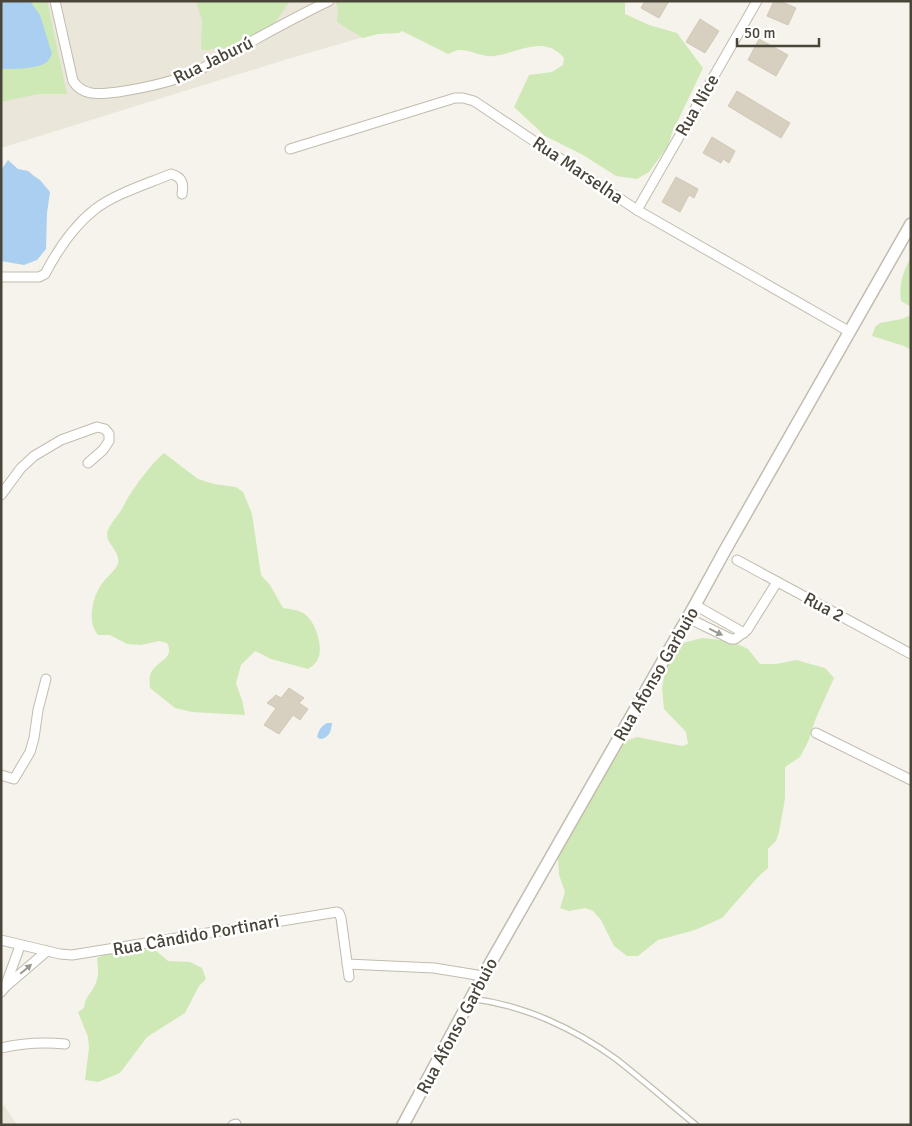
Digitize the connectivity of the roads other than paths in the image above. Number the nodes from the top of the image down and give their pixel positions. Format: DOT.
graph roads {
  1 [pos="55,1"];
  2 [pos="329,1"];
  3 [pos="757,1"];
  4 [pos="290,149"];
  5 [pos="182,194"];
  6 [pos="637,210"];
  7 [pos="911,224"];
  8 [pos="1,277"];
  9 [pos="850,332"];
  10 [pos="88,463"];
  11 [pos="1,495"];
  12 [pos="737,560"];
  13 [pos="777,582"];
  14 [pos="695,606"];
  15 [pos="688,618"];
  16 [pos="744,633"];
  17 [pos="911,654"];
  18 [pos="46,679"];
  19 [pos="816,733"];
  20 [pos="1,775"];
  21 [pos="911,780"];
  22 [pos="1,940"];
  23 [pos="20,946"];
  24 [pos="47,951"];
  25 [pos="347,964"];
  26 [pos="483,976"];
  27 [pos="349,978"];
  28 [pos="3,989"];
  29 [pos="471,999"];
  30 [pos="66,1044"];
  31 [pos="1,1048"];
  32 [pos="236,1124"];
  33 [pos="232,1125"];
  34 [pos="404,1125"];
  35 [pos="696,1125"];
  1 -- 2 [label="street, Rua Jaburú"];
  3 -- 6 [label="street, Rua Nice"];
  4 -- 6 [label="street, Rua Marselha"];
  5 -- 8 [label="street"];
  6 -- 9 [label="street, Rua Marselha"];
  7 -- 9 [label="street, Rua Afonso Garbuio"];
  9 -- 14 [label="street, Rua Afonso Garbuio"];
  10 -- 11 [label="street"];
  12 -- 13 [label="street, Rua 2"];
  13 -- 16 [label="street"];
  13 -- 17 [label="street, Rua 2"];
  14 -- 15 [label="street, Rua Afonso Garbuio"];
  14 -- 16 [label="street"];
  15 -- 16 [label="street, one-way"];
  15 -- 26 [label="street, Rua Afonso Garbuio"];
  18 -- 20 [label="street"];
  19 -- 21 [label="street"];
  22 -- 23 [label="street, Rua Cândido Portinari"];
  23 -- 24 [label="street, Rua Cândido Portinari"];
  23 -- 28 [label="street"];
  24 -- 25 [label="street, Rua Cândido Portinari"];
  28 -- 24 [label="street, one-way"];
  25 -- 26 [label="street"];
  25 -- 27 [label="street, Rua Cândido Portinari"];
  26 -- 29 [label="street, Rua Afonso Garbuio"];
  29 -- 34 [label="street, Rua Afonso Garbuio"];
  29 -- 35 [label="lane"];
  30 -- 31 [label="street"];
  32 -- 33 [label="street"];
}
